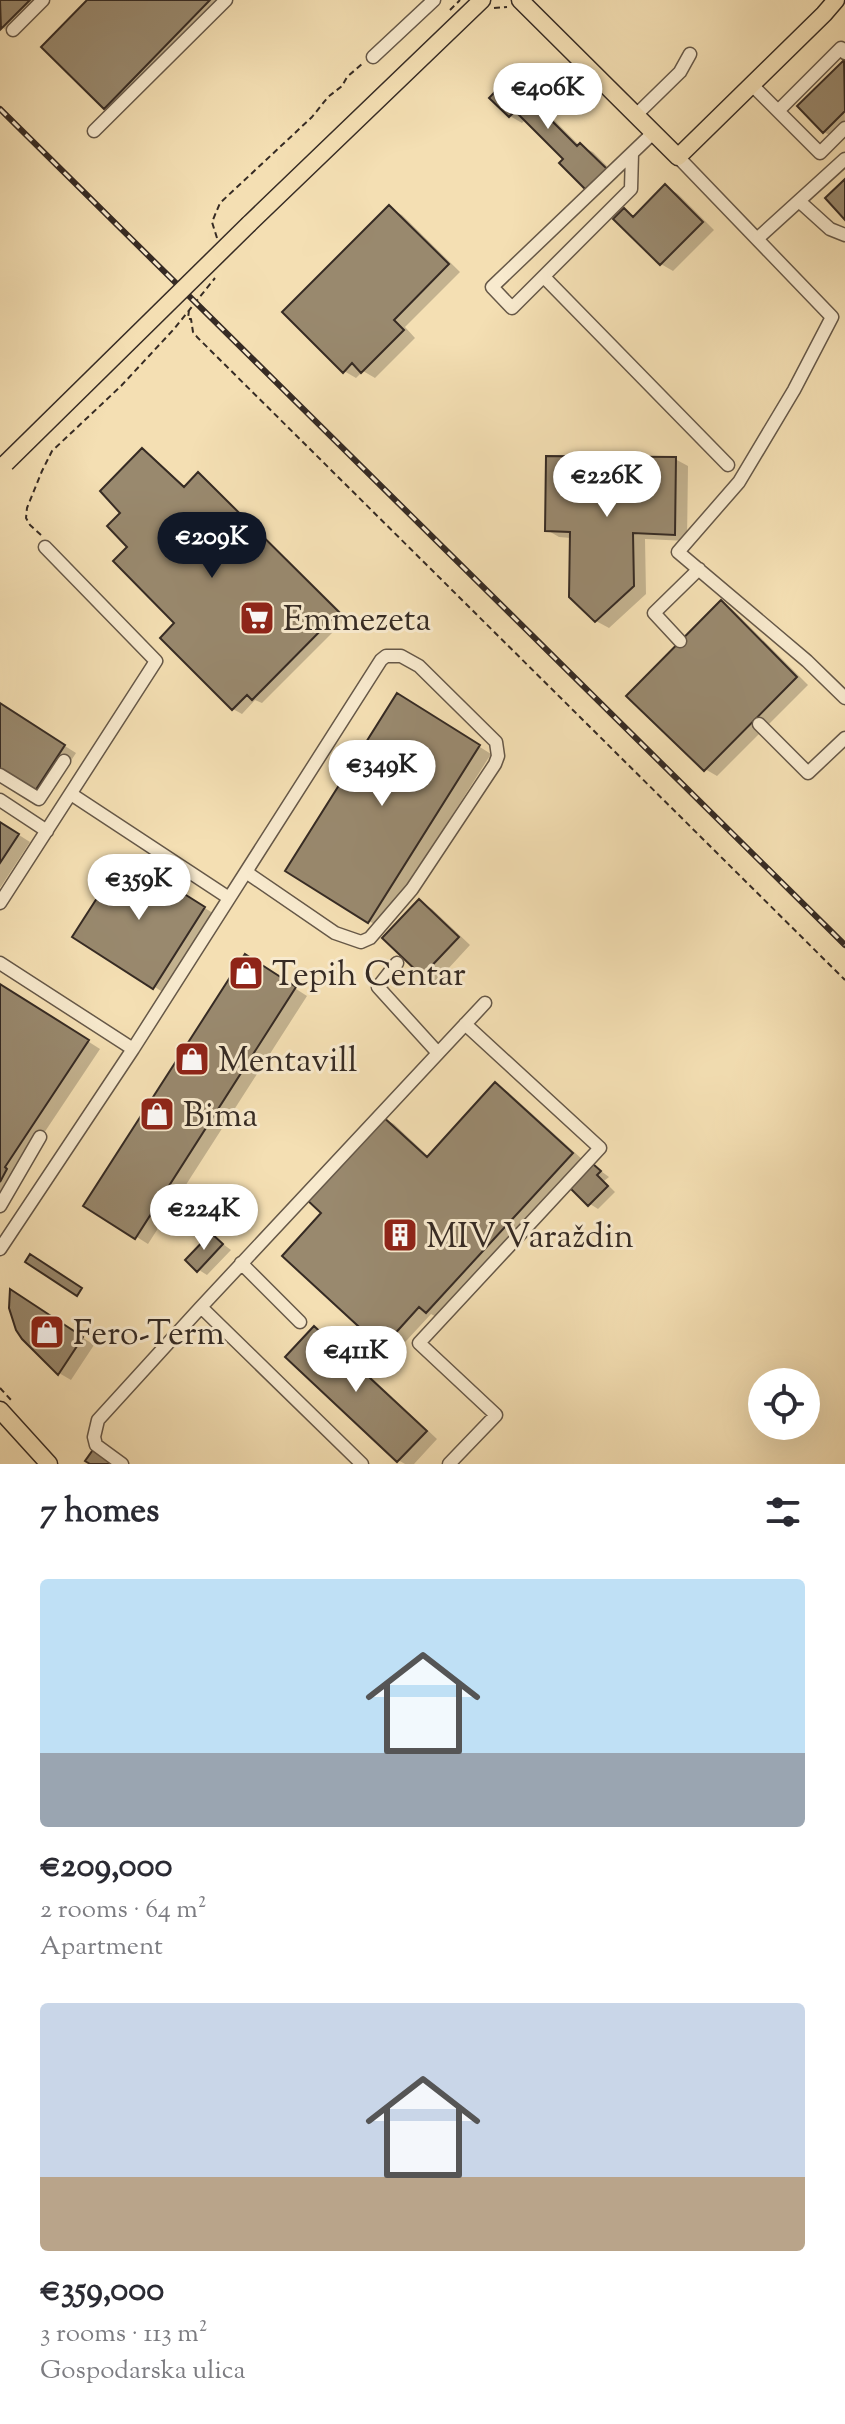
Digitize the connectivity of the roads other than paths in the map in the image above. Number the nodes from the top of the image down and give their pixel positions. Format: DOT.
graph roads {
  1 [pos="43,0"];
  2 [pos="226,0"];
  3 [pos="434,0"];
  4 [pos="836,0"];
  5 [pos="487,4"];
  6 [pos="513,4"];
  7 [pos="13,30"];
  8 [pos="845,53"];
  9 [pos="690,54"];
  10 [pos="373,57"];
  11 [pos="752,85"];
  12 [pos="778,111"];
  13 [pos="636,115"];
  14 [pos="845,128"];
  15 [pos="94,131"];
  16 [pos="653,133"];
  17 [pos="632,153"];
  18 [pos="678,157"];
  19 [pos="845,159"];
  20 [pos="799,201"];
  21 [pos="845,235"];
  22 [pos="757,239"];
  23 [pos="544,277"];
  24 [pos="728,465"];
  25 [pos="3,466"];
  26 [pos="45,547"];
  27 [pos="699,569"];
  28 [pos="680,641"];
  29 [pos="845,698"];
  30 [pos="759,724"];
  31 [pos="845,738"];
  32 [pos="64,761"];
  33 [pos="0,775"];
  34 [pos="71,794"];
  35 [pos="0,800"];
  36 [pos="47,831"];
  37 [pos="246,872"];
  38 [pos="229,898"];
  39 [pos="0,903"];
  40 [pos="0,963"];
  41 [pos="397,963"];
  42 [pos="485,1003"];
  43 [pos="465,1024"];
  44 [pos="133,1049"];
  45 [pos="438,1053"];
  46 [pos="40,1137"];
  47 [pos="0,1206"];
  48 [pos="3,1240"];
  49 [pos="241,1263"];
  50 [pos="201,1307"];
  51 [pos="300,1322"];
  52 [pos="0,1410"];
  53 [pos="49,1464"];
  54 [pos="122,1464"];
  55 [pos="362,1464"];
  56 [pos="449,1464"];
  1 -- 7 [label="street"];
  2 -- 15 [label="street"];
  3 -- 10 [label="street"];
  4 -- 11 [label="main road"];
  5 -- 25 [label="main road, bridge"];
  6 -- 13 [label="main road"];
  8 -- 12 [label="street"];
  9 -- 13 [label="street"];
  11 -- 12 [label="street"];
  11 -- 18 [label="main road"];
  12 -- 14 [label="street"];
  13 -- 16 [label="main road"];
  16 -- 17 [label="street"];
  16 -- 18 [label="main road"];
  17 -- 23 [label="street"];
  17 -- 23 [label="street"];
  18 -- 22 [label="street"];
  19 -- 20 [label="street"];
  20 -- 21 [label="street"];
  20 -- 22 [label="street"];
  22 -- 27 [label="street"];
  23 -- 24 [label="street"];
  26 -- 34 [label="street"];
  27 -- 28 [label="street"];
  27 -- 29 [label="street"];
  30 -- 31 [label="street"];
  32 -- 33 [label="street"];
  34 -- 36 [label="street"];
  34 -- 38 [label="street"];
  35 -- 36 [label="street"];
  36 -- 39 [label="street"];
  37 -- 37 [label="street"];
  37 -- 38 [label="street"];
  38 -- 44 [label="street"];
  40 -- 44 [label="street"];
  41 -- 45 [label="street"];
  42 -- 43 [label="street"];
  43 -- 45 [label="street"];
  43 -- 56 [label="street"];
  44 -- 48 [label="street"];
  45 -- 49 [label="street"];
  46 -- 47 [label="street"];
  49 -- 50 [label="street"];
  49 -- 51 [label="street"];
  50 -- 54 [label="street"];
  50 -- 55 [label="street"];
  52 -- 53 [label="main road"];
}
